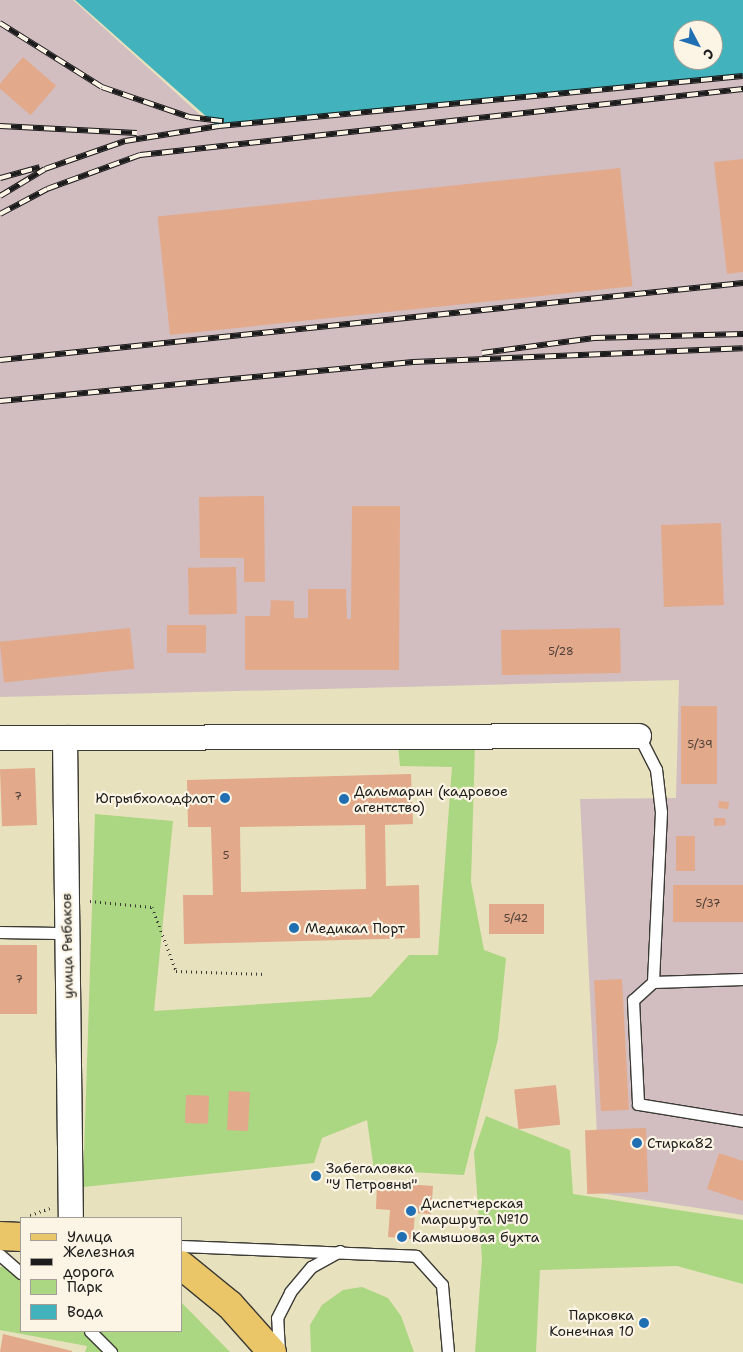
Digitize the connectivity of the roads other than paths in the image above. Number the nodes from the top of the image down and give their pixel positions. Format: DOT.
graph roads {
  1 [pos="639,736"];
  2 [pos="0,738"];
  3 [pos="65,738"];
  4 [pos="0,932"];
  5 [pos="67,933"];
  6 [pos="743,979"];
  7 [pos="653,982"];
  8 [pos="743,1121"];
  9 [pos="71,1217"];
  10 [pos="0,1236"];
  11 [pos="20,1237"];
  12 [pos="182,1246"];
  13 [pos="341,1250"];
  14 [pos="0,1255"];
  15 [pos="182,1266"];
  16 [pos="20,1272"];
  17 [pos="91,1332"];
  18 [pos="111,1352"];
  19 [pos="272,1352"];
  20 [pos="279,1352"];
  21 [pos="448,1352"];
  1 -- 3 [label="street"];
  1 -- 7 [label="lane"];
  2 -- 3 [label="street"];
  3 -- 5 [label="street, улица Рыбаков"];
  4 -- 5 [label="lane"];
  5 -- 9 [label="street, улица Рыбаков"];
  6 -- 7 [label="lane"];
  7 -- 8 [label="lane"];
  10 -- 11 [label="main road"];
  12 -- 13 [label="lane"];
  13 -- 20 [label="lane"];
  13 -- 21 [label="lane"];
  14 -- 16 [label="lane"];
  15 -- 19 [label="main road"];
  17 -- 18 [label="lane"];
}
